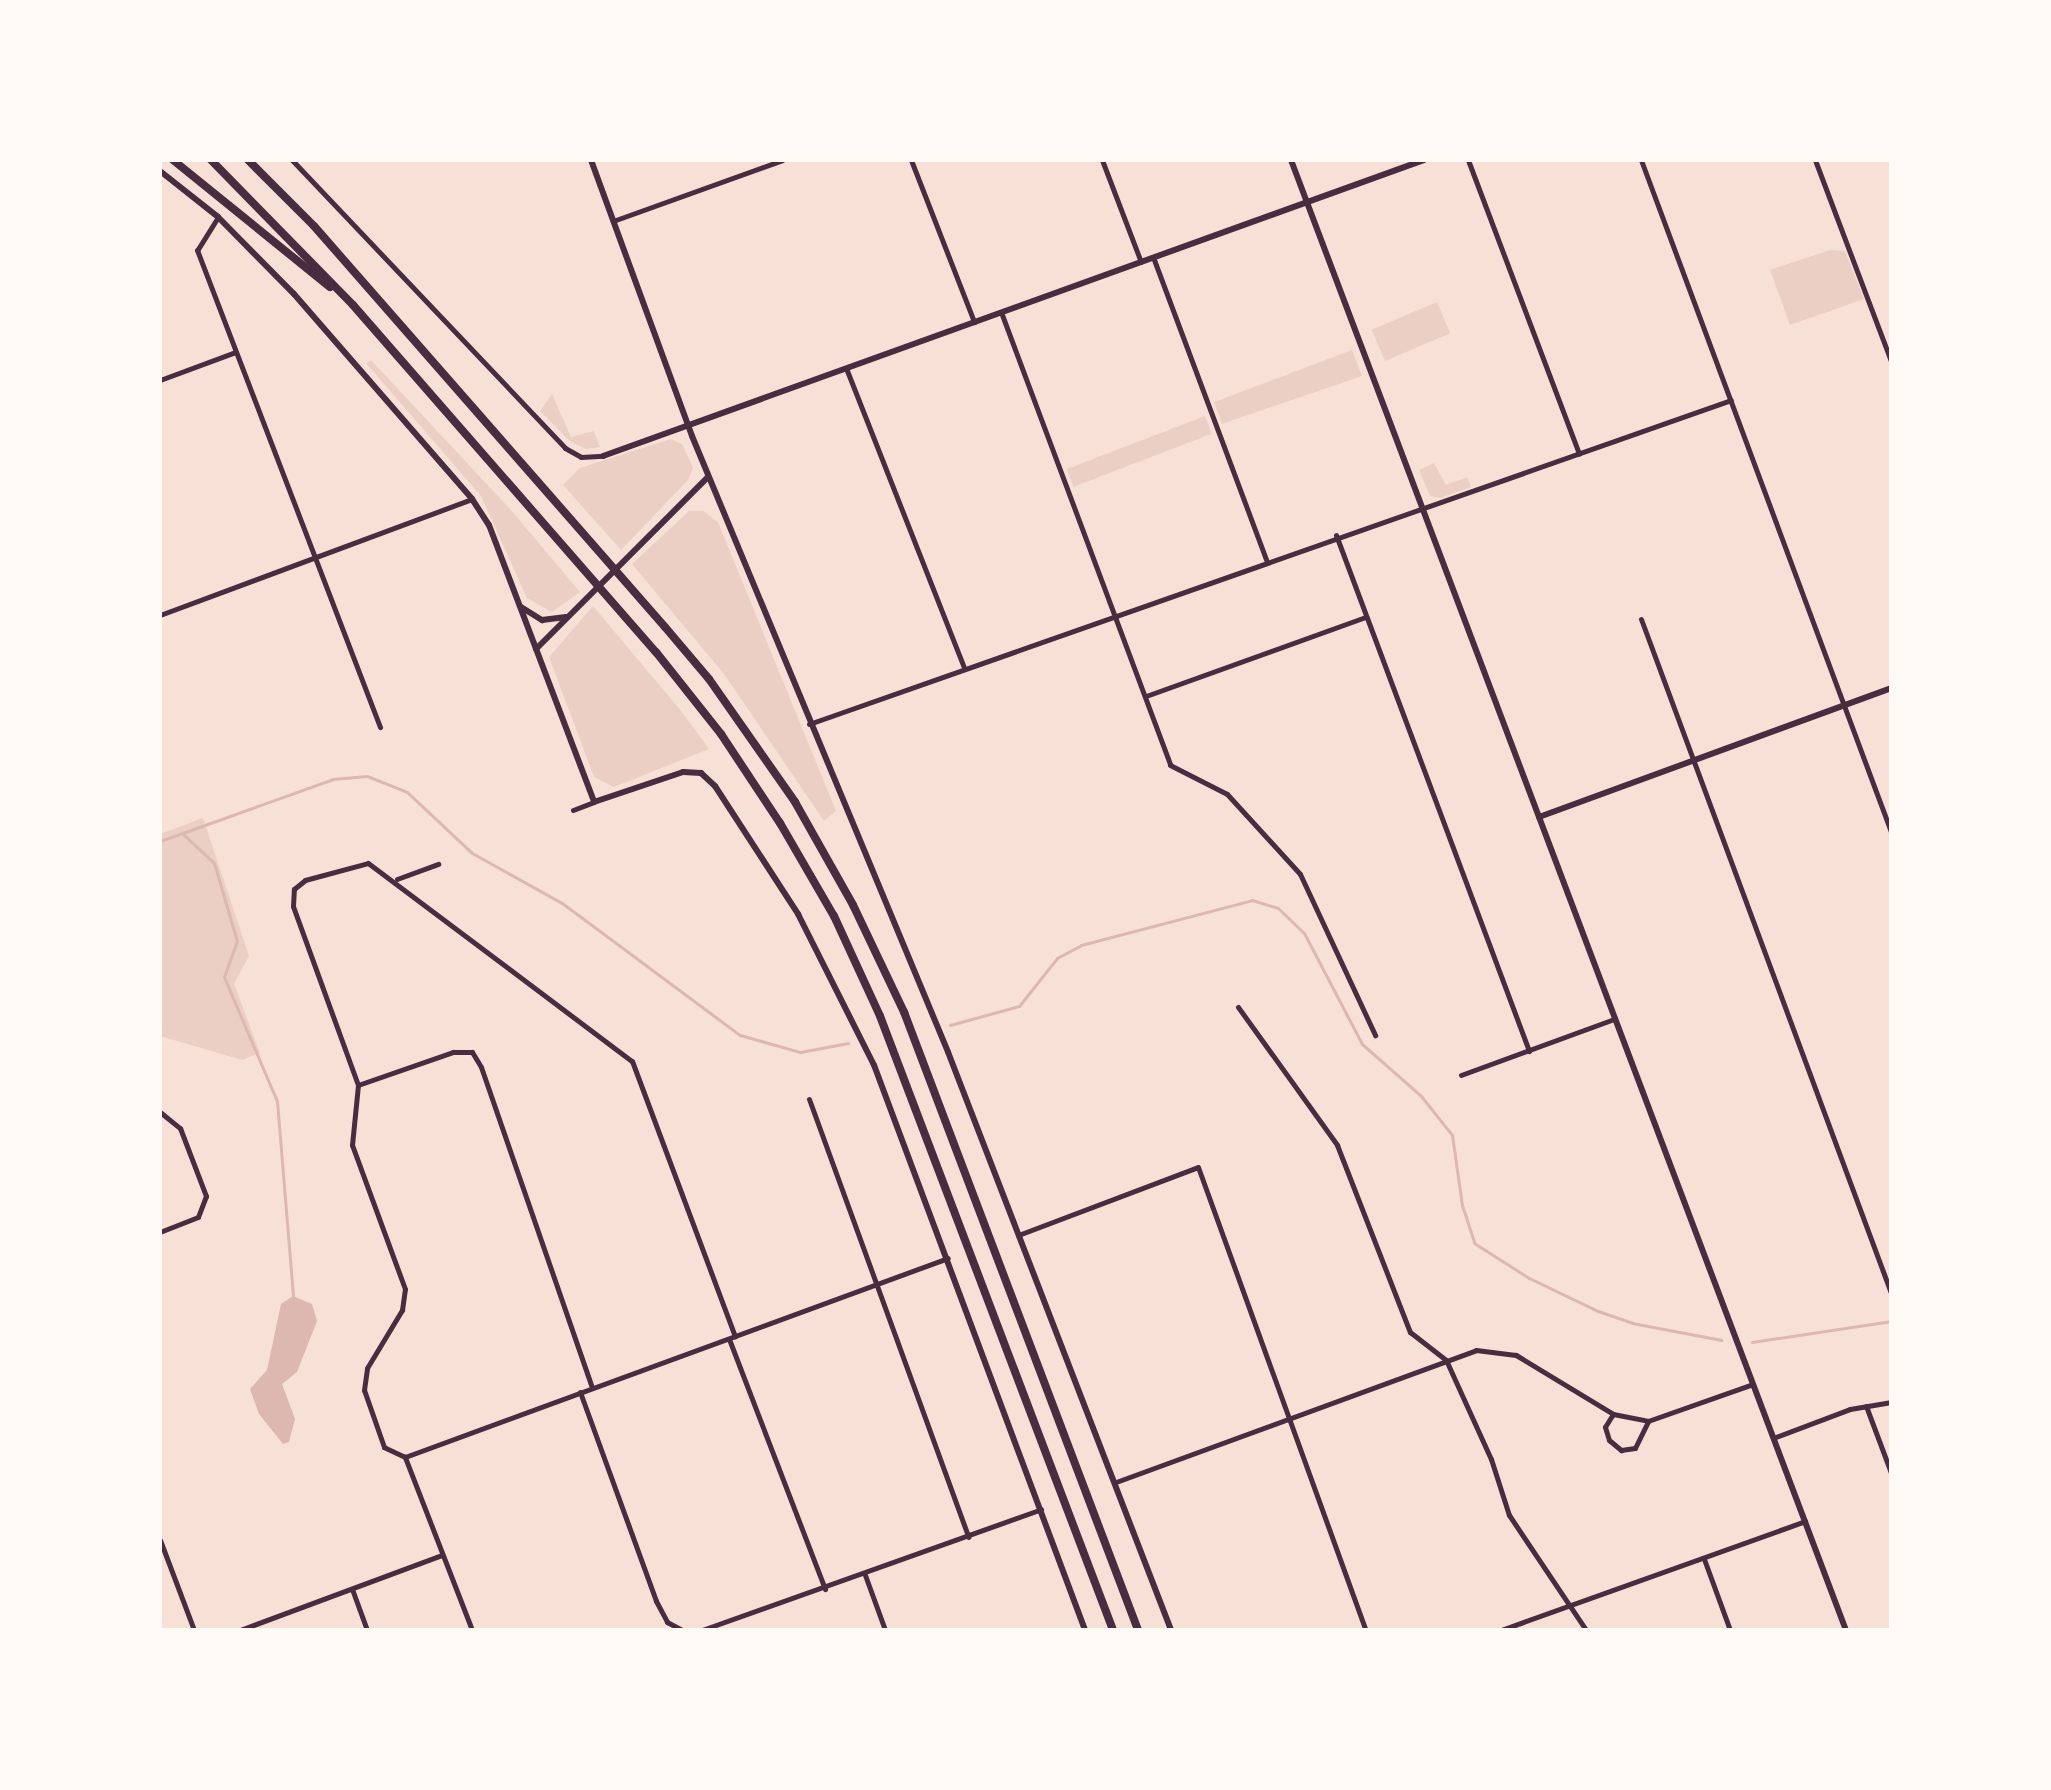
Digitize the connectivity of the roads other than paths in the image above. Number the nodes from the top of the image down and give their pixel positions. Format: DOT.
graph roads {
  1 [pos="173,160"];
  2 [pos="211,160"];
  3 [pos="248,160"];
  4 [pos="292,160"];
  5 [pos="591,160"];
  6 [pos="782,160"];
  7 [pos="911,160"];
  8 [pos="1102,160"];
  9 [pos="1291,160"];
  10 [pos="1424,160"];
  11 [pos="1468,160"];
  12 [pos="1641,160"];
  13 [pos="1815,160"];
  14 [pos="160,171"];
  15 [pos="1307,203"];
  16 [pos="218,217"];
  17 [pos="613,221"];
  18 [pos="1153,257"];
  19 [pos="1141,262"];
  20 [pos="353,305"];
  21 [pos="1001,312"];
  22 [pos="974,322"];
  23 [pos="233,353"];
  24 [pos="1891,361"];
  25 [pos="846,368"];
  26 [pos="160,380"];
  27 [pos="1731,400"];
  28 [pos="687,424"];
  29 [pos="1579,454"];
  30 [pos="603,456"];
  31 [pos="708,477"];
  32 [pos="472,499"];
  33 [pos="1422,508"];
  34 [pos="1336,535"];
  35 [pos="314,556"];
  36 [pos="1267,560"];
  37 [pos="519,605"];
  38 [pos="160,615"];
  39 [pos="1113,615"];
  40 [pos="569,616"];
  41 [pos="1366,617"];
  42 [pos="1641,619"];
  43 [pos="536,649"];
  44 [pos="964,667"];
  45 [pos="1891,688"];
  46 [pos="1146,696"];
  47 [pos="1845,705"];
  48 [pos="809,724"];
  49 [pos="380,727"];
  50 [pos="1693,760"];
  51 [pos="594,802"];
  52 [pos="573,810"];
  53 [pos="1539,817"];
  54 [pos="1891,832"];
  55 [pos="438,864"];
  56 [pos="396,879"];
  57 [pos="1238,1007"];
  58 [pos="1614,1019"];
  59 [pos="1375,1035"];
  60 [pos="1529,1051"];
  61 [pos="1461,1075"];
  62 [pos="358,1085"];
  63 [pos="809,1099"];
  64 [pos="160,1112"];
  65 [pos="160,1232"];
  66 [pos="1021,1234"];
  67 [pos="948,1258"];
  68 [pos="878,1283"];
  69 [pos="1891,1293"];
  70 [pos="732,1337"];
  71 [pos="1446,1360"];
  72 [pos="1753,1384"];
  73 [pos="592,1387"];
  74 [pos="580,1392"];
  75 [pos="1891,1402"];
  76 [pos="1866,1406"];
  77 [pos="1613,1414"];
  78 [pos="1291,1419"];
  79 [pos="1648,1421"];
  80 [pos="1773,1438"];
  81 [pos="405,1457"];
  82 [pos="1891,1473"];
  83 [pos="1116,1482"];
  84 [pos="1042,1509"];
  85 [pos="1805,1521"];
  86 [pos="968,1537"];
  87 [pos="160,1540"];
  88 [pos="442,1555"];
  89 [pos="1704,1559"];
  90 [pos="865,1575"];
  91 [pos="352,1589"];
  92 [pos="825,1589"];
  93 [pos="1570,1604"];
  94 [pos="194,1630"];
  95 [pos="240,1630"];
  96 [pos="367,1630"];
  97 [pos="472,1630"];
  98 [pos="682,1630"];
  99 [pos="702,1630"];
  100 [pos="885,1630"];
  101 [pos="1085,1630"];
  102 [pos="1113,1630"];
  103 [pos="1138,1630"];
  104 [pos="1171,1630"];
  105 [pos="1366,1630"];
  106 [pos="1501,1630"];
  107 [pos="1586,1630"];
  108 [pos="1730,1630"];
  109 [pos="1846,1630"];
  1 -- 20 [label="highway"];
  2 -- 20 [label="highway"];
  3 -- 103 [label="highway"];
  4 -- 30 [label="street"];
  5 -- 17 [label="main road"];
  6 -- 17 [label="street"];
  7 -- 22 [label="street"];
  8 -- 19 [label="street"];
  9 -- 15 [label="main road"];
  10 -- 15 [label="main road"];
  11 -- 29 [label="street"];
  12 -- 27 [label="street"];
  13 -- 24 [label="street"];
  14 -- 16 [label="main road"];
  15 -- 18 [label="main road"];
  15 -- 33 [label="main road"];
  16 -- 23 [label="street"];
  16 -- 32 [label="main road"];
  17 -- 28 [label="main road"];
  18 -- 19 [label="main road"];
  18 -- 36 [label="street"];
  19 -- 21 [label="main road"];
  20 -- 102 [label="highway"];
  21 -- 22 [label="main road"];
  21 -- 39 [label="street"];
  22 -- 25 [label="main road"];
  23 -- 26 [label="street"];
  23 -- 35 [label="street"];
  25 -- 28 [label="main road"];
  25 -- 44 [label="street"];
  27 -- 29 [label="street"];
  27 -- 47 [label="street"];
  28 -- 30 [label="main road"];
  28 -- 31 [label="main road"];
  29 -- 33 [label="street"];
  31 -- 40 [label="main road"];
  31 -- 48 [label="main road"];
  32 -- 35 [label="street"];
  32 -- 37 [label="main road"];
  33 -- 34 [label="street"];
  33 -- 53 [label="main road"];
  34 -- 36 [label="street"];
  34 -- 41 [label="street"];
  35 -- 38 [label="street"];
  35 -- 49 [label="street"];
  36 -- 39 [label="street"];
  37 -- 40 [label="main road"];
  37 -- 43 [label="main road"];
  39 -- 44 [label="street"];
  39 -- 46 [label="street"];
  40 -- 43 [label="main road"];
  41 -- 46 [label="street"];
  41 -- 60 [label="street"];
  42 -- 50 [label="street"];
  43 -- 51 [label="main road"];
  44 -- 48 [label="street"];
  45 -- 47 [label="main road"];
  46 -- 59 [label="street"];
  47 -- 50 [label="main road"];
  47 -- 54 [label="street"];
  48 -- 66 [label="main road"];
  50 -- 53 [label="main road"];
  50 -- 69 [label="street"];
  51 -- 52 [label="street"];
  51 -- 67 [label="main road"];
  53 -- 58 [label="main road"];
  55 -- 56 [label="street"];
  56 -- 62 [label="street"];
  56 -- 70 [label="street"];
  57 -- 71 [label="street"];
  58 -- 60 [label="street"];
  58 -- 72 [label="main road"];
  60 -- 61 [label="street"];
  62 -- 73 [label="street"];
  62 -- 81 [label="street"];
  63 -- 68 [label="street"];
  64 -- 65 [label="street"];
  66 -- 78 [label="street"];
  66 -- 83 [label="main road"];
  67 -- 68 [label="street"];
  67 -- 84 [label="main road"];
  68 -- 70 [label="street"];
  68 -- 86 [label="street"];
  70 -- 73 [label="street"];
  70 -- 92 [label="street"];
  71 -- 77 [label="street"];
  71 -- 78 [label="street"];
  71 -- 93 [label="street"];
  72 -- 79 [label="street"];
  72 -- 80 [label="main road"];
  73 -- 74 [label="street"];
  74 -- 81 [label="street"];
  74 -- 98 [label="street"];
  75 -- 76 [label="street"];
  76 -- 80 [label="street"];
  76 -- 82 [label="street"];
  77 -- 79 [label="street"];
  77 -- 79 [label="street"];
  78 -- 83 [label="street"];
  78 -- 105 [label="street"];
  80 -- 85 [label="main road"];
  81 -- 88 [label="street"];
  83 -- 104 [label="main road"];
  84 -- 86 [label="street"];
  84 -- 101 [label="main road"];
  85 -- 89 [label="street"];
  85 -- 109 [label="main road"];
  86 -- 90 [label="street"];
  87 -- 94 [label="street"];
  88 -- 91 [label="street"];
  88 -- 97 [label="street"];
  89 -- 93 [label="street"];
  89 -- 108 [label="street"];
  90 -- 92 [label="street"];
  90 -- 100 [label="street"];
  91 -- 95 [label="street"];
  91 -- 96 [label="street"];
  92 -- 99 [label="street"];
  93 -- 106 [label="street"];
  93 -- 107 [label="street"];
}
